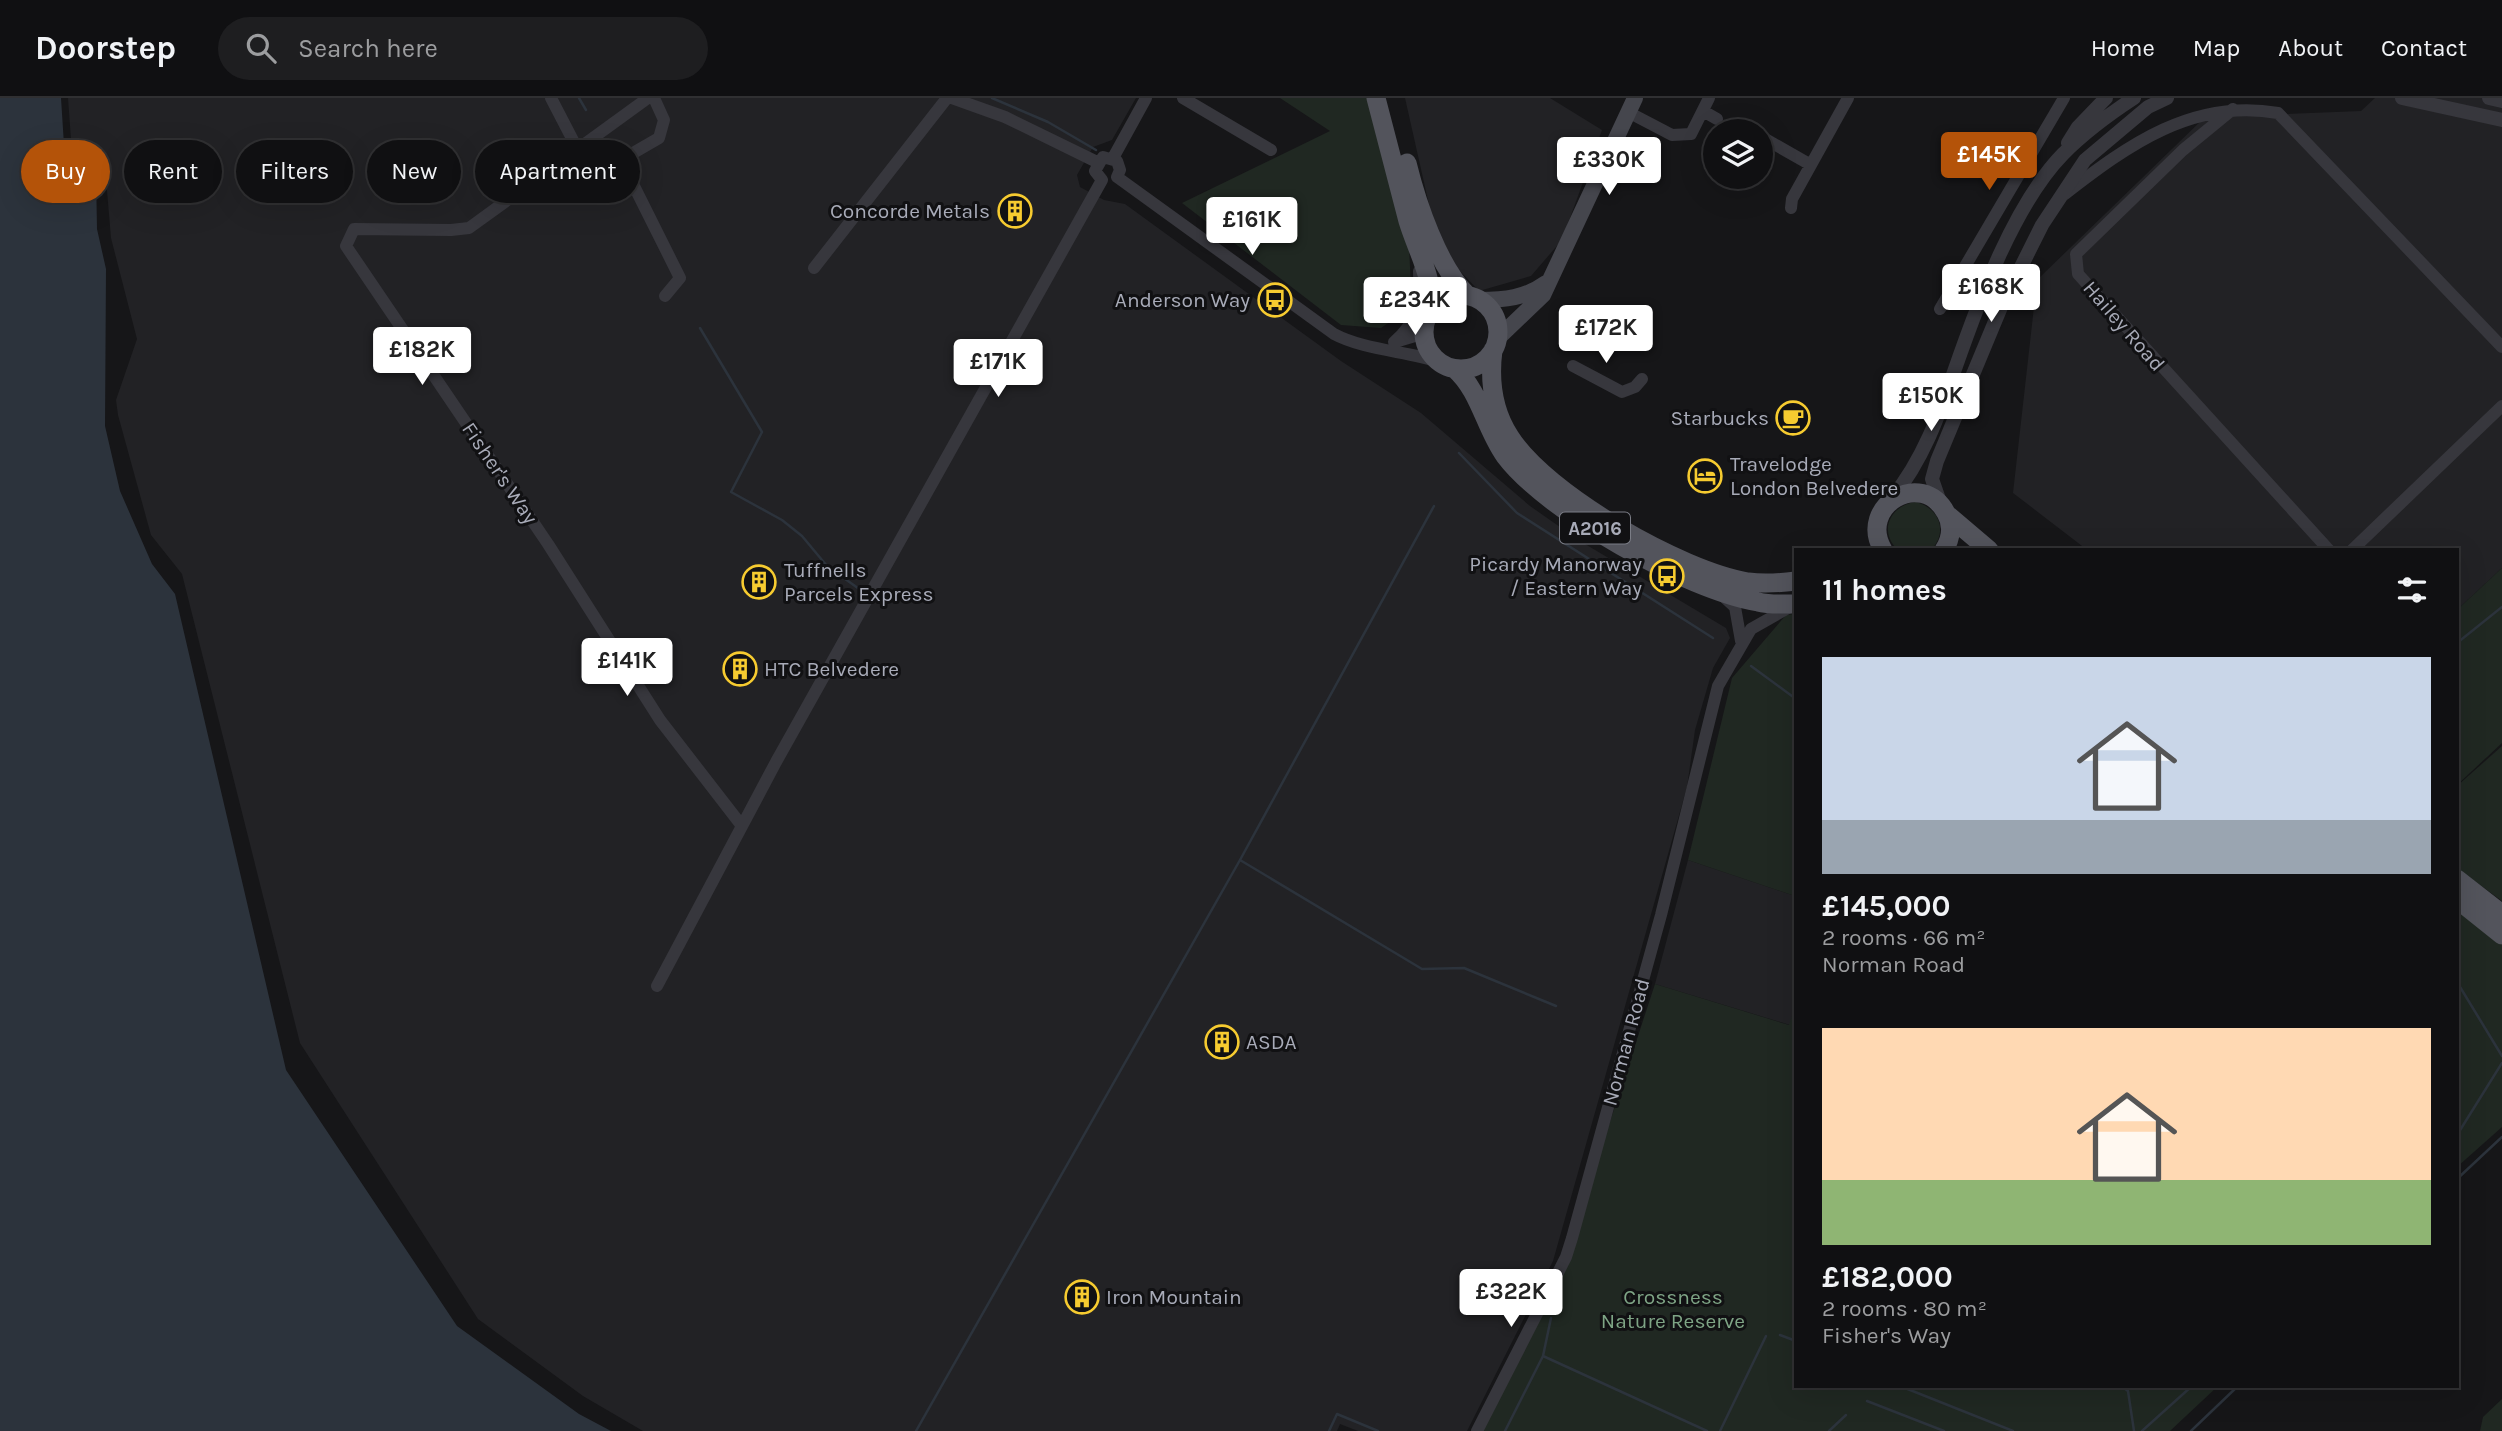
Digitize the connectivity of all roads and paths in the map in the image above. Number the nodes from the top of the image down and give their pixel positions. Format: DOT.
graph roads {
  1 [pos="551,98"];
  2 [pos="648,98"];
  3 [pos="654,98"];
  4 [pos="949,98"];
  5 [pos="1146,98"];
  6 [pos="1183,98"];
  7 [pos="1376,98"];
  8 [pos="1390,98"];
  9 [pos="1709,98"];
  10 [pos="1848,98"];
  11 [pos="2064,98"];
  12 [pos="2106,98"];
  13 [pos="2134,98"];
  14 [pos="2167,98"];
  15 [pos="2402,98"];
  16 [pos="2489,98"];
  17 [pos="2502,101"];
  18 [pos="2144,103"];
  19 [pos="1632,105"];
  20 [pos="2233,109"];
  21 [pos="1703,111"];
  22 [pos="1717,119"];
  23 [pos="2502,120"];
  24 [pos="573,140"];
  25 [pos="591,140"];
  26 [pos="1773,143"];
  27 [pos="1271,150"];
  28 [pos="2061,156"];
  29 [pos="1113,158"];
  30 [pos="1097,162"];
  31 [pos="1811,165"];
  32 [pos="1117,177"];
  33 [pos="1102,180"];
  34 [pos="2065,194"];
  35 [pos="504,203"];
  36 [pos="1791,208"];
  37 [pos="1419,248"];
  38 [pos="814,268"];
  39 [pos="1552,279"];
  40 [pos="665,296"];
  41 [pos="1473,297"];
  42 [pos="1942,306"];
  43 [pos="1428,316"];
  44 [pos="1388,345"];
  45 [pos="1495,345"];
  46 [pos="2502,347"];
  47 [pos="1448,365"];
  48 [pos="1573,366"];
  49 [pos="1642,379"];
  50 [pos="2502,406"];
  51 [pos="1892,498"];
  52 [pos="1944,509"];
  53 [pos="1876,544"];
  54 [pos="1945,548"];
  55 [pos="1987,548"];
  56 [pos="2327,548"];
  57 [pos="2354,548"];
  58 [pos="1794,581"];
  59 [pos="1717,590"];
  60 [pos="1794,604"];
  61 [pos="1794,604"];
  62 [pos="1738,648"];
  63 [pos="742,826"];
  64 [pos="2459,881"];
  65 [pos="2459,901"];
  66 [pos="2502,914"];
  67 [pos="2502,935"];
  68 [pos="657,986"];
  69 [pos="1477,1431"];
  1 -- 24 [label="street"];
  2 -- 25 [label="street"];
  3 -- 40 [label="street"];
  4 -- 30 [label="street"];
  4 -- 38 [label="street"];
  5 -- 29 [label="street"];
  6 -- 27 [label="street"];
  7 -- 37 [label="main road"];
  8 -- 41 [label="main road"];
  9 -- 21 [label="street"];
  10 -- 31 [label="street"];
  11 -- 42 [label="street"];
  12 -- 28 [label="street"];
  13 -- 28 [label="street"];
  14 -- 18 [label="street"];
  15 -- 23 [label="street"];
  16 -- 17 [label="street"];
  18 -- 34 [label="street"];
  19 -- 21 [label="street"];
  19 -- 39 [label="main road"];
  20 -- 34 [label="street"];
  20 -- 46 [label="street"];
  20 -- 56 [label="street, Hailey Road"];
  21 -- 22 [label="street"];
  26 -- 31 [label="street"];
  28 -- 51 [label="street"];
  29 -- 30 [label="street"];
  29 -- 32 [label="street"];
  30 -- 33 [label="street"];
  31 -- 36 [label="street"];
  32 -- 33 [label="street"];
  32 -- 44 [label="street"];
  33 -- 63 [label="street"];
  34 -- 52 [label="street"];
  35 -- 63 [label="street, Fisher's Way"];
  37 -- 43 [label="main road"];
  37 -- 44 [label="street"];
  39 -- 41 [label="main road"];
  39 -- 45 [label="main road"];
  41 -- 43 [label="main road"];
  41 -- 45 [label="main road"];
  43 -- 44 [label="street"];
  43 -- 47 [label="main road"];
  44 -- 47 [label="street"];
  45 -- 47 [label="main road"];
  45 -- 58 [label="main road, A2016"];
  47 -- 59 [label="main road, A2016"];
  48 -- 49 [label="street"];
  50 -- 57 [label="street"];
  51 -- 52 [label="main road"];
  51 -- 53 [label="main road"];
  52 -- 54 [label="main road"];
  52 -- 55 [label="main road"];
  59 -- 60 [label="main road, A2016"];
  59 -- 62 [label="street"];
  61 -- 62 [label="street, Norman Road"];
  62 -- 69 [label="street, Norman Road"];
  63 -- 68 [label="street"];
  64 -- 66 [label="main road"];
  65 -- 67 [label="main road"];
}
